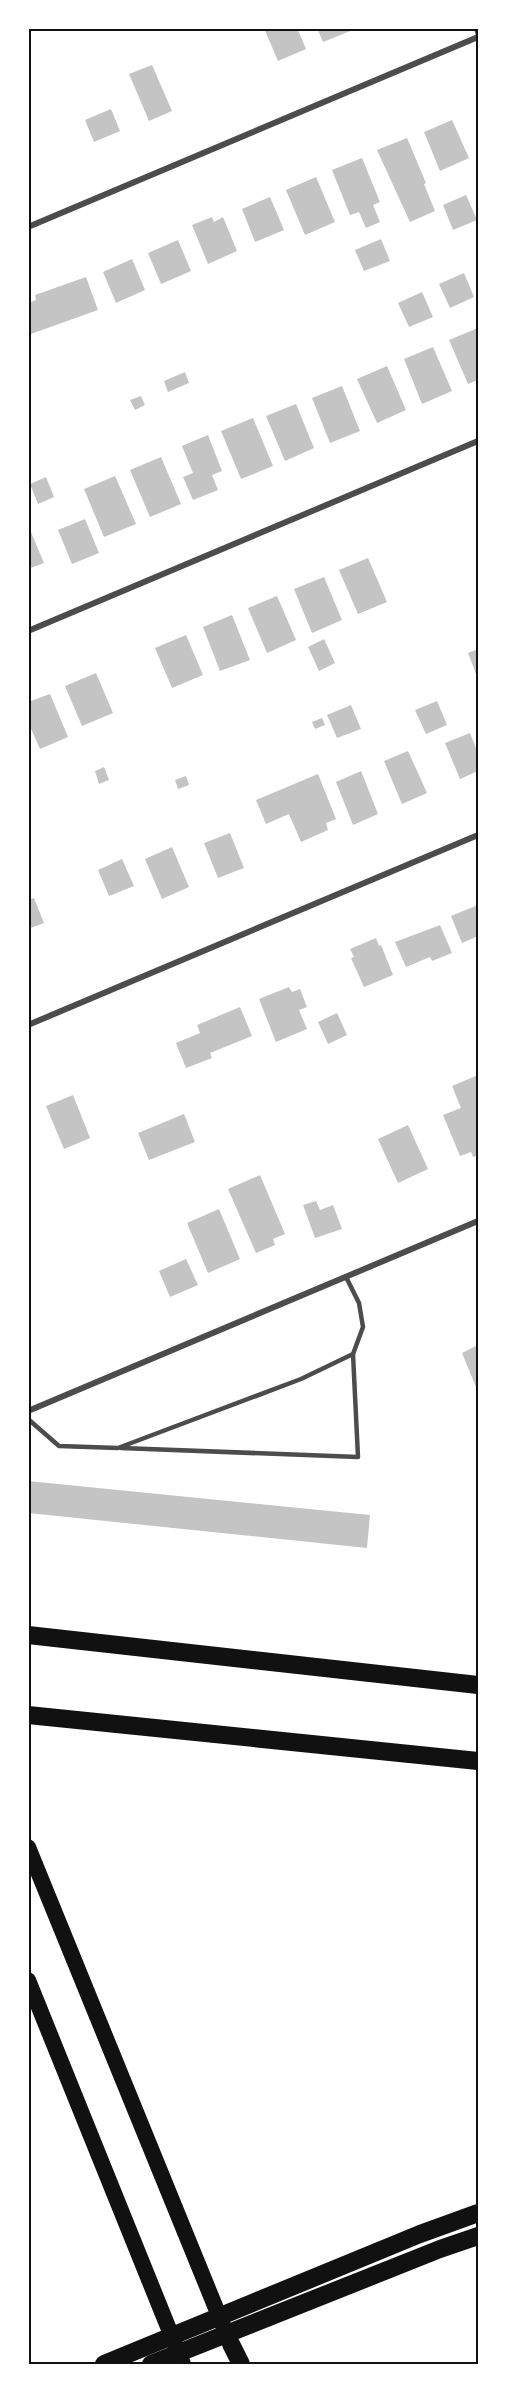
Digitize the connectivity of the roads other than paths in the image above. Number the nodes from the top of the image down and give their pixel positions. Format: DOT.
graph roads {
  1 [pos="476,28"];
  2 [pos="478,35"];
  3 [pos="28,228"];
  4 [pos="478,441"];
  5 [pos="28,631"];
  6 [pos="478,835"];
  7 [pos="28,1025"];
  8 [pos="478,1221"];
  9 [pos="346,1277"];
  10 [pos="353,1354"];
  11 [pos="28,1411"];
  12 [pos="28,1419"];
  13 [pos="118,1448"];
  14 [pos="28,1635"];
  15 [pos="478,1685"];
  16 [pos="28,1715"];
  17 [pos="478,1761"];
  18 [pos="28,1847"];
  19 [pos="28,1980"];
  20 [pos="478,2213"];
  21 [pos="478,2236"];
  22 [pos="283,2301"];
  23 [pos="231,2344"];
  24 [pos="104,2364"];
  25 [pos="151,2364"];
  26 [pos="183,2364"];
  27 [pos="240,2364"];
  1 -- 2 [label="lane"];
  2 -- 3 [label="street"];
  4 -- 5 [label="street"];
  6 -- 7 [label="street"];
  8 -- 9 [label="street"];
  9 -- 10 [label="lane"];
  9 -- 11 [label="street"];
  10 -- 13 [label="lane"];
  10 -- 13 [label="lane"];
  12 -- 13 [label="lane"];
  14 -- 15 [label="highway"];
  16 -- 17 [label="highway"];
  18 -- 23 [label="highway"];
  19 -- 26 [label="highway"];
  20 -- 22 [label="highway"];
  21 -- 22 [label="highway"];
  22 -- 24 [label="highway"];
  22 -- 25 [label="highway"];
  23 -- 27 [label="highway"];
}
